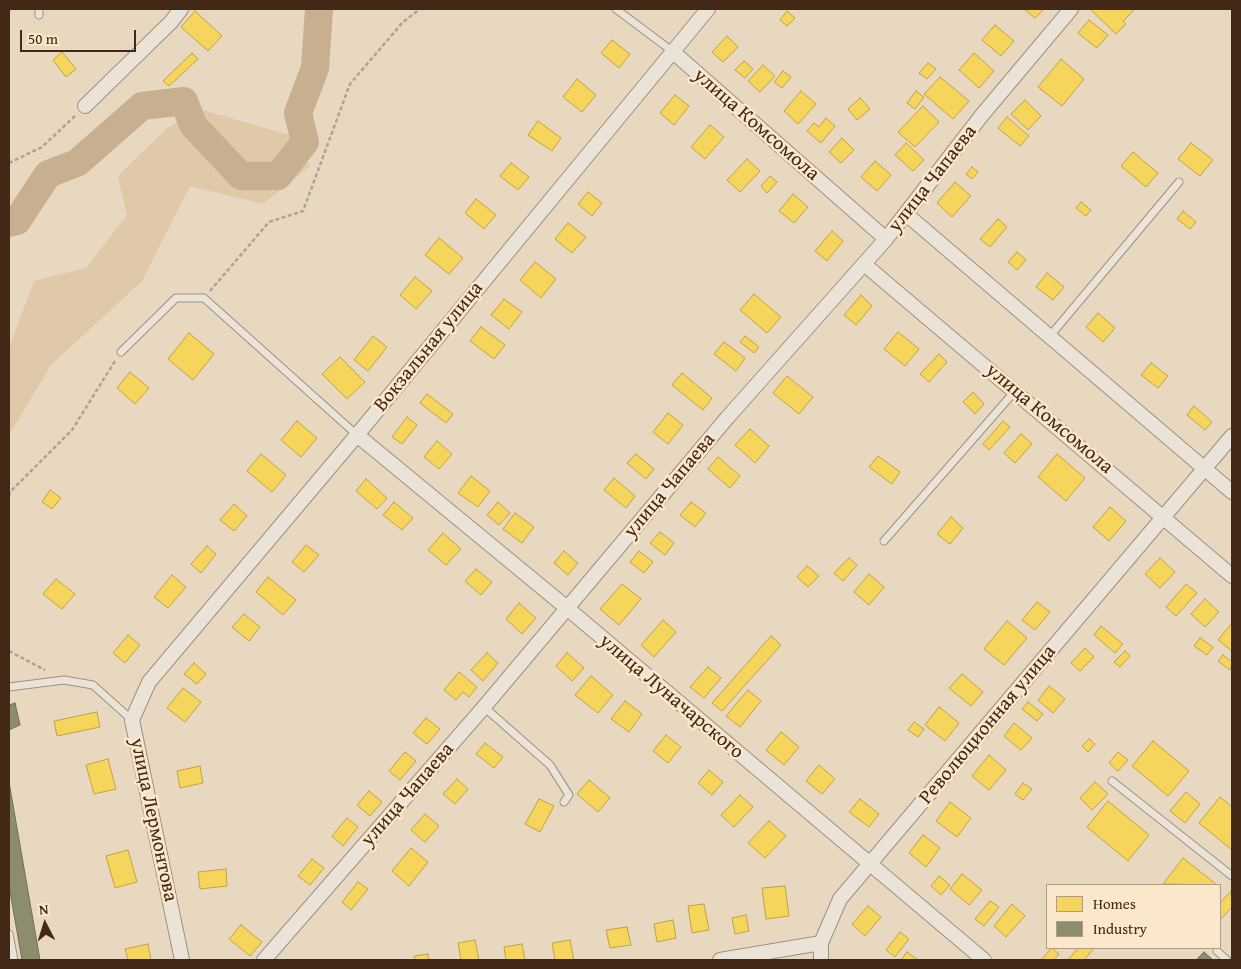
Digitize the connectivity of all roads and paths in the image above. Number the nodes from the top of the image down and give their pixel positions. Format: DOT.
graph roads {
  1 [pos="181,9"];
  2 [pos="420,9"];
  3 [pos="616,9"];
  4 [pos="708,9"];
  5 [pos="1071,9"];
  6 [pos="672,51"];
  7 [pos="85,106"];
  8 [pos="9,163"];
  9 [pos="1179,182"];
  10 [pos="906,214"];
  11 [pos="886,239"];
  12 [pos="864,264"];
  13 [pos="204,298"];
  14 [pos="1050,336"];
  15 [pos="121,352"];
  16 [pos="1015,391"];
  17 [pos="357,435"];
  18 [pos="1232,436"];
  19 [pos="1205,468"];
  20 [pos="1232,492"];
  21 [pos="9,496"];
  22 [pos="1164,517"];
  23 [pos="884,541"];
  24 [pos="1232,576"];
  25 [pos="567,608"];
  26 [pos="9,651"];
  27 [pos="64,680"];
  28 [pos="149,682"];
  29 [pos="9,687"];
  30 [pos="484,707"];
  31 [pos="132,720"];
  32 [pos="1112,781"];
  33 [pos="564,802"];
  34 [pos="869,865"];
  35 [pos="1232,876"];
  36 [pos="9,934"];
  37 [pos="821,943"];
  38 [pos="1217,951"];
  39 [pos="14,960"];
  40 [pos="182,960"];
  41 [pos="264,960"];
  42 [pos="720,960"];
  43 [pos="821,960"];
  44 [pos="984,960"];
  45 [pos="1228,960"];
  1 -- 7 [label="street"];
  2 -- 13 [label="path"];
  3 -- 6 [label="lane"];
  4 -- 6 [label="street, Вокзальная улица"];
  5 -- 10 [label="street, улица Чапаева"];
  6 -- 11 [label="street, улица Комсомола"];
  6 -- 17 [label="street, Вокзальная улица"];
  7 -- 8 [label="path"];
  9 -- 14 [label="lane"];
  10 -- 11 [label="street, улица Чапаева"];
  10 -- 14 [label="street"];
  11 -- 12 [label="street, улица Чапаева"];
  12 -- 16 [label="street, улица Комсомола"];
  12 -- 25 [label="street, улица Чапаева"];
  13 -- 15 [label="lane"];
  13 -- 17 [label="lane"];
  14 -- 19 [label="street"];
  15 -- 21 [label="path"];
  16 -- 22 [label="street, улица Комсомола"];
  16 -- 23 [label="lane"];
  17 -- 25 [label="street, улица Луначарского"];
  17 -- 28 [label="street, Вокзальная улица"];
  18 -- 19 [label="street, Революционная улица"];
  19 -- 20 [label="street"];
  19 -- 22 [label="street, Революционная улица"];
  22 -- 24 [label="street, улица Комсомола"];
  22 -- 34 [label="street, Революционная улица"];
  25 -- 30 [label="street, улица Чапаева"];
  25 -- 34 [label="street, улица Луначарского"];
  26 -- 27 [label="path"];
  27 -- 29 [label="lane"];
  27 -- 31 [label="lane"];
  28 -- 31 [label="street, улица Лермонтова"];
  30 -- 33 [label="lane"];
  30 -- 41 [label="street, улица Чапаева"];
  31 -- 40 [label="street, улица Лермонтова"];
  32 -- 35 [label="lane"];
  34 -- 37 [label="street, Революционная улица"];
  34 -- 44 [label="street, улица Луначарского"];
  36 -- 39 [label="lane"];
  37 -- 42 [label="street"];
  37 -- 43 [label="street"];
  38 -- 45 [label="lane"];
}
